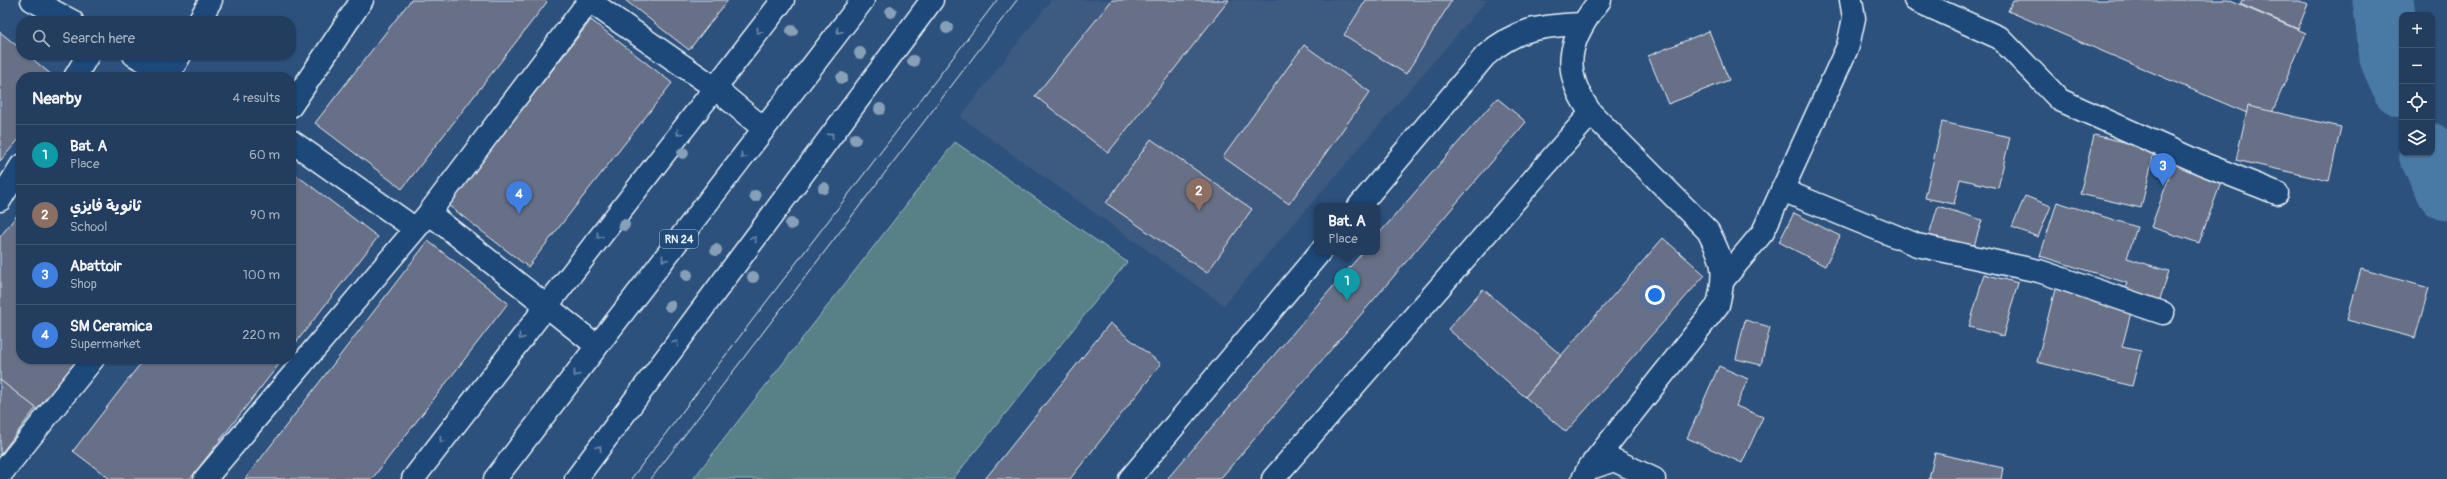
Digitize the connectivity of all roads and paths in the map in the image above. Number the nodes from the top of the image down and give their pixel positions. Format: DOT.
graph roads {
  1 [pos="32,0"];
  2 [pos="211,0"];
  3 [pos="362,0"];
  4 [pos="783,0"];
  5 [pos="863,0"];
  6 [pos="932,0"];
  7 [pos="1600,0"];
  8 [pos="1851,0"];
  9 [pos="1915,0"];
  10 [pos="588,1"];
  11 [pos="62,16"];
  12 [pos="202,16"];
  13 [pos="1582,24"];
  14 [pos="85,60"];
  15 [pos="143,60"];
  16 [pos="178,60"];
  17 [pos="78,72"];
  18 [pos="164,72"];
  19 [pos="173,72"];
  20 [pos="715,88"];
  21 [pos="296,99"];
  22 [pos="1591,113"];
  23 [pos="764,129"];
  24 [pos="296,144"];
  25 [pos="16,174"];
  26 [pos="1782,190"];
  27 [pos="2277,193"];
  28 [pos="0,200"];
  29 [pos="1362,203"];
  30 [pos="422,220"];
  31 [pos="1317,255"];
  32 [pos="1724,279"];
  33 [pos="545,306"];
  34 [pos="2163,313"];
  35 [pos="597,346"];
  36 [pos="89,364"];
  37 [pos="1586,474"];
  38 [pos="0,475"];
  39 [pos="205,479"];
  40 [pos="413,479"];
  41 [pos="495,479"];
  42 [pos="576,479"];
  43 [pos="1130,479"];
  44 [pos="1273,479"];
  45 [pos="1654,479"];
  1 -- 11 [label="street"];
  2 -- 12 [label="street"];
  3 -- 21 [label="street"];
  4 -- 20 [label="street, one-way"];
  5 -- 23 [label="street, RN 24, one-way"];
  42 -- 6 [label="street, one-way"];
  7 -- 13 [label="street"];
  8 -- 26 [label="street"];
  9 -- 27 [label="street"];
  10 -- 20 [label="street"];
  10 -- 30 [label="street"];
  13 -- 22 [label="street"];
  13 -- 29 [label="street"];
  14 -- 17 [label="street"];
  15 -- 18 [label="street"];
  16 -- 19 [label="street"];
  20 -- 23 [label="street"];
  20 -- 33 [label="street, one-way"];
  22 -- 32 [label="street"];
  22 -- 44 [label="street"];
  23 -- 35 [label="street, RN 24, one-way"];
  24 -- 30 [label="street"];
  25 -- 28 [label="street"];
  26 -- 32 [label="street"];
  26 -- 34 [label="street"];
  30 -- 33 [label="street"];
  30 -- 39 [label="street"];
  31 -- 43 [label="street"];
  32 -- 37 [label="street"];
  33 -- 35 [label="street"];
  33 -- 40 [label="street, one-way"];
  35 -- 41 [label="street, RN 24, one-way"];
  36 -- 38 [label="street"];
  37 -- 45 [label="street"];
}
